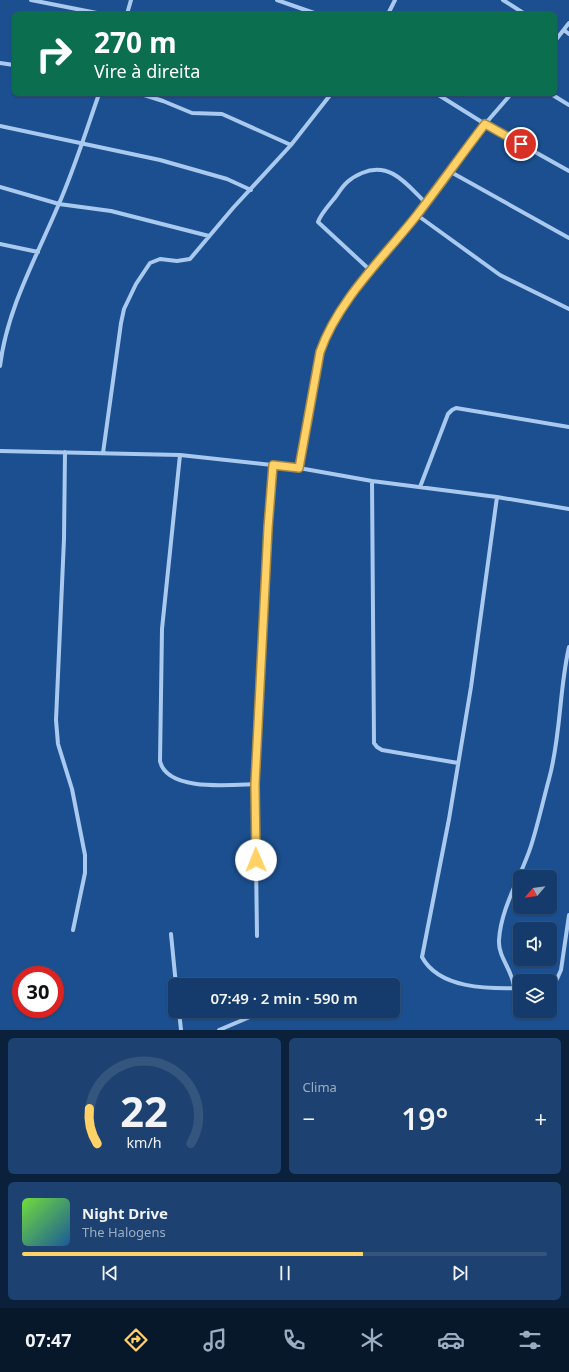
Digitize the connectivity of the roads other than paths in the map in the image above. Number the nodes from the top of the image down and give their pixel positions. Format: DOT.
graph roads {
  1 [pos="31,0"];
  2 [pos="132,0"];
  3 [pos="277,0"];
  4 [pos="394,0"];
  5 [pos="503,0"];
  6 [pos="92,12"];
  7 [pos="128,12"];
  8 [pos="311,12"];
  9 [pos="389,12"];
  10 [pos="522,12"];
  11 [pos="569,23"];
  12 [pos="564,30"];
  13 [pos="569,34"];
  14 [pos="557,35"];
  15 [pos="0,63"];
  16 [pos="12,65"];
  17 [pos="98,96"];
  18 [pos="147,96"];
  19 [pos="329,96"];
  20 [pos="440,96"];
  21 [pos="509,96"];
  22 [pos="553,96"];
  23 [pos="569,105"];
  24 [pos="485,124"];
  25 [pos="0,126"];
  26 [pos="81,144"];
  27 [pos="291,145"];
  28 [pos="449,171"];
  29 [pos="569,171"];
  30 [pos="0,187"];
  31 [pos="250,190"];
  32 [pos="426,203"];
  33 [pos="59,204"];
  34 [pos="417,215"];
  35 [pos="209,236"];
  36 [pos="569,238"];
  37 [pos="0,244"];
  38 [pos="38,252"];
  39 [pos="371,271"];
  40 [pos="569,309"];
  41 [pos="0,366"];
  42 [pos="569,427"];
  43 [pos="0,450"];
  44 [pos="65,452"];
  45 [pos="103,453"];
  46 [pos="180,455"];
  47 [pos="273,465"];
  48 [pos="299,468"];
  49 [pos="372,481"];
  50 [pos="420,487"];
  51 [pos="498,497"];
  52 [pos="568,509"];
  53 [pos="569,647"];
  54 [pos="458,763"];
  55 [pos="255,784"];
  56 [pos="569,915"];
  57 [pos="73,930"];
  58 [pos="171,934"];
  59 [pos="257,936"];
  60 [pos="513,976"];
  61 [pos="175,978"];
  62 [pos="557,979"];
  63 [pos="513,988"];
  64 [pos="180,1018"];
  65 [pos="247,1018"];
  66 [pos="181,1030"];
  67 [pos="218,1030"];
  1 -- 6 [label="street"];
  2 -- 7 [label="street"];
  3 -- 8 [label="street"];
  4 -- 9 [label="street"];
  5 -- 10 [label="street"];
  11 -- 12 [label="street"];
  12 -- 13 [label="street"];
  12 -- 14 [label="street"];
  15 -- 16 [label="street"];
  17 -- 26 [label="street"];
  18 -- 27 [label="street"];
  19 -- 27 [label="street"];
  20 -- 24 [label="street"];
  21 -- 24 [label="street"];
  22 -- 23 [label="street"];
  24 -- 28 [label="street"];
  24 -- 29 [label="street"];
  25 -- 26 [label="street"];
  26 -- 31 [label="street"];
  26 -- 33 [label="street"];
  27 -- 31 [label="street"];
  28 -- 32 [label="street"];
  28 -- 36 [label="street"];
  30 -- 33 [label="street"];
  31 -- 35 [label="street"];
  32 -- 34 [label="street"];
  32 -- 39 [label="street"];
  33 -- 35 [label="street"];
  33 -- 38 [label="street"];
  34 -- 39 [label="street"];
  34 -- 40 [label="street"];
  35 -- 45 [label="street"];
  37 -- 38 [label="street"];
  38 -- 41 [label="street"];
  39 -- 48 [label="street"];
  42 -- 50 [label="street"];
  43 -- 44 [label="street"];
  44 -- 45 [label="street"];
  44 -- 57 [label="street"];
  45 -- 46 [label="street"];
  46 -- 47 [label="street"];
  46 -- 55 [label="street"];
  47 -- 48 [label="street"];
  47 -- 55 [label="street"];
  48 -- 49 [label="street"];
  49 -- 50 [label="street"];
  49 -- 54 [label="street"];
  50 -- 51 [label="street"];
  51 -- 52 [label="street"];
  51 -- 54 [label="street"];
  53 -- 60 [label="street"];
  54 -- 63 [label="street"];
  55 -- 59 [label="street"];
  56 -- 62 [label="street"];
  58 -- 61 [label="street"];
  64 -- 66 [label="street"];
  65 -- 67 [label="street"];
}
